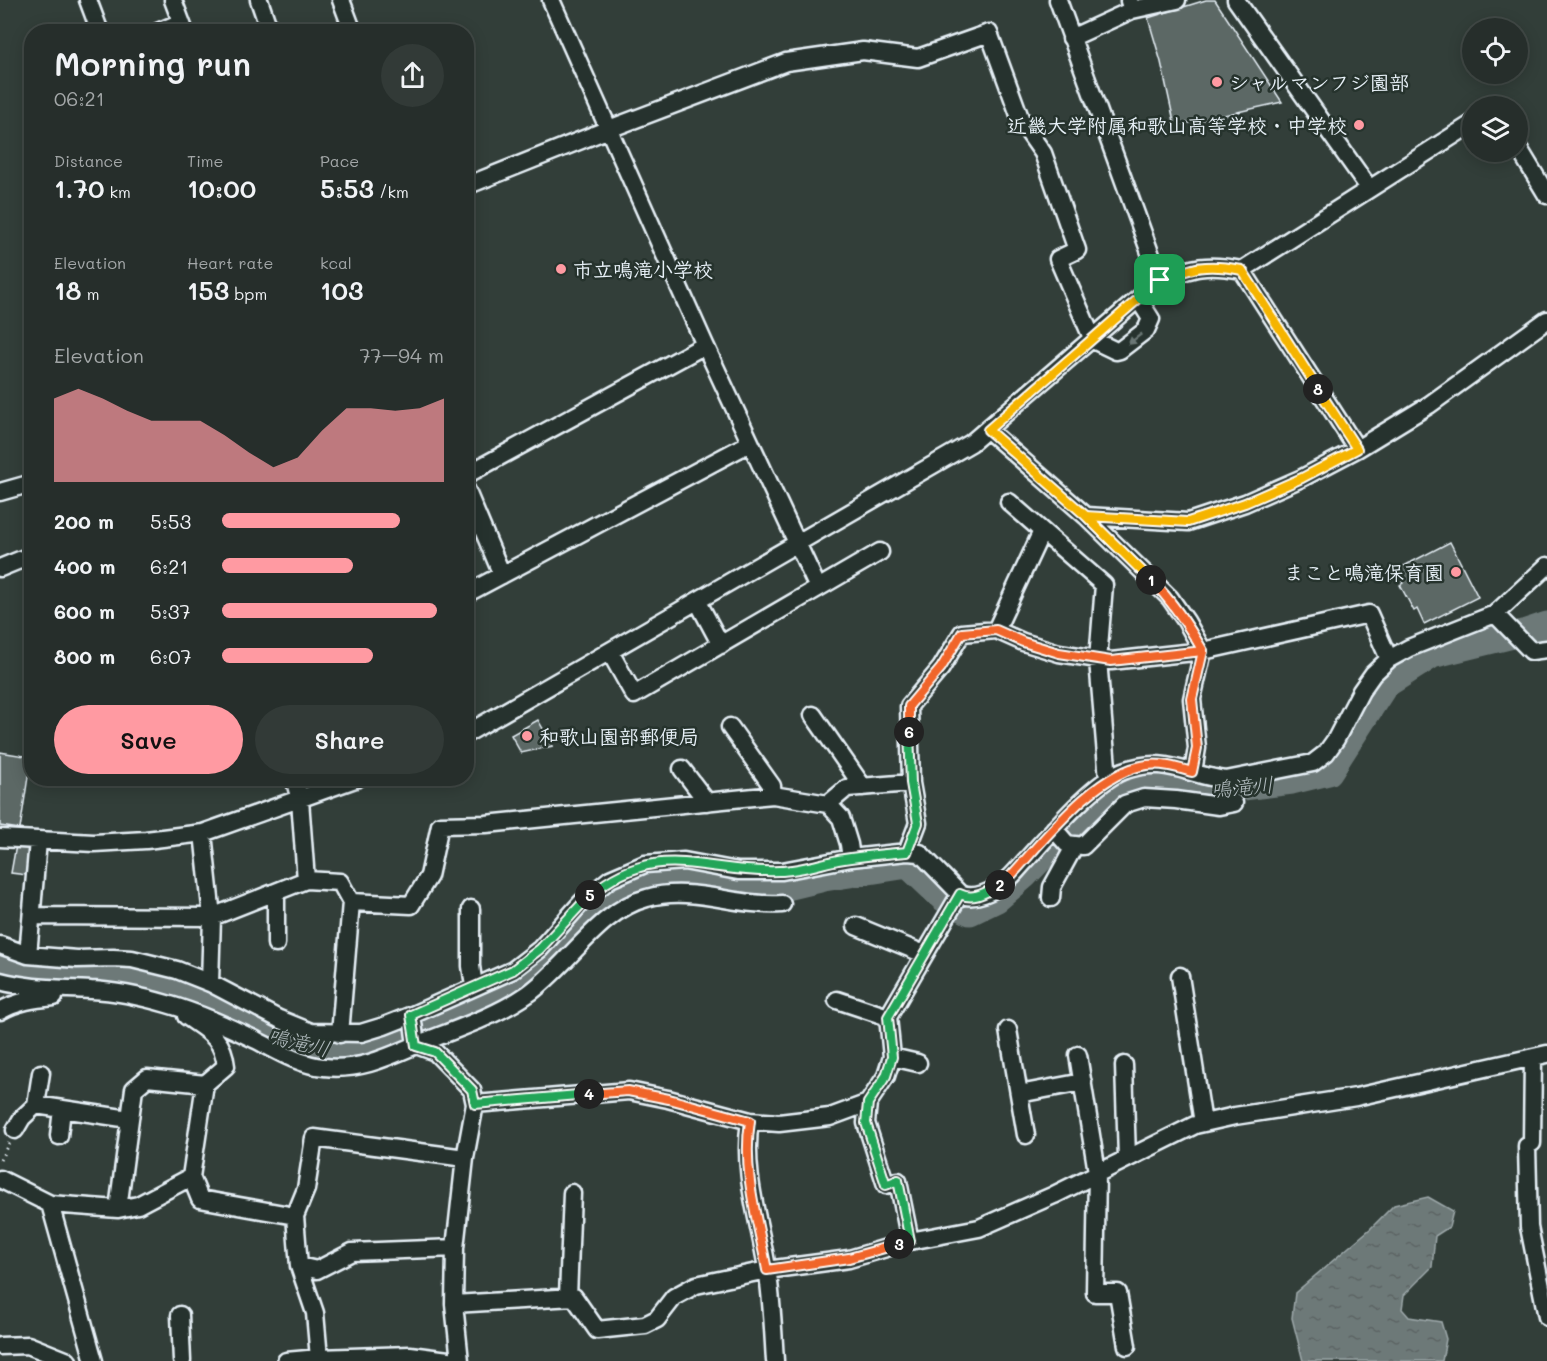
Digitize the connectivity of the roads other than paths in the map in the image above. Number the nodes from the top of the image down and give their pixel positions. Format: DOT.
graph roads {
  1 [pos="88,0"];
  2 [pos="173,0"];
  3 [pos="259,0"];
  4 [pos="340,0"];
  5 [pos="551,0"];
  6 [pos="1058,0"];
  7 [pos="1177,0"];
  8 [pos="1236,0"];
  9 [pos="1130,5"];
  10 [pos="97,24"];
  11 [pos="182,24"];
  12 [pos="267,24"];
  13 [pos="350,24"];
  14 [pos="1071,38"];
  15 [pos="609,129"];
  16 [pos="1462,130"];
  17 [pos="1527,162"];
  18 [pos="474,183"];
  19 [pos="1369,188"];
  20 [pos="1547,195"];
  21 [pos="1242,270"];
  22 [pos="1160,280"];
  23 [pos="1139,300"];
  24 [pos="1547,320"];
  25 [pos="1093,340"];
  26 [pos="705,345"];
  27 [pos="988,430"];
  28 [pos="750,443"];
  29 [pos="1357,449"];
  30 [pos="474,471"];
  31 [pos="24,485"];
  32 [pos="0,492"];
  33 [pos="1009,502"];
  34 [pos="474,509"];
  35 [pos="1086,516"];
  36 [pos="1042,531"];
  37 [pos="797,544"];
  38 [pos="880,552"];
  39 [pos="24,558"];
  40 [pos="1547,566"];
  41 [pos="0,568"];
  42 [pos="501,575"];
  43 [pos="818,588"];
  44 [pos="474,590"];
  45 [pos="698,602"];
  46 [pos="1495,614"];
  47 [pos="996,630"];
  48 [pos="721,645"];
  49 [pos="1547,649"];
  50 [pos="1203,651"];
  51 [pos="610,652"];
  52 [pos="1098,660"];
  53 [pos="1389,660"];
  54 [pos="813,715"];
  55 [pos="730,727"];
  56 [pos="474,729"];
  57 [pos="682,769"];
  58 [pos="1192,772"];
  59 [pos="1108,779"];
  60 [pos="911,783"];
  61 [pos="296,786"];
  62 [pos="337,786"];
  63 [pos="863,787"];
  64 [pos="773,795"];
  65 [pos="300,800"];
  66 [pos="707,802"];
  67 [pos="1234,802"];
  68 [pos="828,804"];
  69 [pos="203,833"];
  70 [pos="0,838"];
  71 [pos="1063,838"];
  72 [pos="38,841"];
  73 [pos="907,852"];
  74 [pos="851,858"];
  75 [pos="306,880"];
  76 [pos="276,892"];
  77 [pos="1051,898"];
  78 [pos="351,902"];
  79 [pos="955,902"];
  80 [pos="782,904"];
  81 [pos="471,909"];
  82 [pos="32,916"];
  83 [pos="212,917"];
  84 [pos="856,926"];
  85 [pos="276,944"];
  86 [pos="0,945"];
  87 [pos="924,954"];
  88 [pos="28,955"];
  89 [pos="1180,976"];
  90 [pos="0,981"];
  91 [pos="210,983"];
  92 [pos="474,986"];
  93 [pos="118,993"];
  94 [pos="837,1000"];
  95 [pos="168,1004"];
  96 [pos="0,1011"];
  97 [pos="888,1017"];
  98 [pos="412,1019"];
  99 [pos="1008,1030"];
  100 [pos="340,1034"];
  101 [pos="416,1043"];
  102 [pos="1078,1055"];
  103 [pos="1540,1056"];
  104 [pos="892,1057"];
  105 [pos="918,1063"];
  106 [pos="1124,1065"];
  107 [pos="41,1073"];
  108 [pos="1083,1082"];
  109 [pos="205,1084"];
  110 [pos="1018,1094"];
  111 [pos="868,1103"];
  112 [pos="475,1104"];
  113 [pos="36,1106"];
  114 [pos="62,1109"];
  115 [pos="129,1119"];
  116 [pos="750,1121"];
  117 [pos="1203,1123"];
  118 [pos="15,1130"];
  119 [pos="1026,1135"];
  120 [pos="59,1136"];
  121 [pos="465,1158"];
  122 [pos="1127,1158"];
  123 [pos="1097,1172"];
  124 [pos="191,1177"];
  125 [pos="0,1179"];
  126 [pos="572,1194"];
  127 [pos="50,1204"];
  128 [pos="118,1209"];
  129 [pos="294,1216"];
  130 [pos="910,1241"];
  131 [pos="455,1248"];
  132 [pos="299,1266"];
  133 [pos="767,1270"];
  134 [pos="568,1297"];
  135 [pos="454,1304"];
  136 [pos="180,1315"];
  137 [pos="1547,1317"];
  138 [pos="0,1346"];
  139 [pos="1127,1346"];
  140 [pos="314,1359"];
  141 [pos="68,1361"];
  142 [pos="94,1361"];
  143 [pos="182,1361"];
  144 [pos="286,1361"];
  145 [pos="458,1361"];
  146 [pos="775,1361"];
  1 -- 10 [label="street"];
  2 -- 11 [label="street"];
  3 -- 12 [label="street"];
  4 -- 13 [label="street"];
  5 -- 15 [label="street"];
  6 -- 14 [label="street"];
  7 -- 9 [label="street"];
  8 -- 19 [label="street"];
  9 -- 14 [label="street"];
  14 -- 22 [label="street"];
  15 -- 18 [label="street"];
  15 -- 25 [label="street"];
  15 -- 26 [label="street"];
  16 -- 19 [label="street"];
  17 -- 20 [label="street"];
  19 -- 21 [label="street"];
  21 -- 22 [label="street"];
  21 -- 29 [label="street"];
  22 -- 23 [label="street"];
  23 -- 25 [label="street"];
  23 -- 25 [label="street, one-way"];
  24 -- 29 [label="street"];
  25 -- 27 [label="street"];
  26 -- 28 [label="street"];
  26 -- 30 [label="street"];
  27 -- 35 [label="street"];
  27 -- 37 [label="street"];
  28 -- 37 [label="street"];
  28 -- 42 [label="street"];
  29 -- 35 [label="street"];
  31 -- 32 [label="street"];
  33 -- 36 [label="street"];
  34 -- 42 [label="street"];
  35 -- 50 [label="street"];
  36 -- 47 [label="street"];
  36 -- 52 [label="street"];
  37 -- 43 [label="street"];
  37 -- 45 [label="street"];
  38 -- 43 [label="street"];
  39 -- 41 [label="street"];
  40 -- 46 [label="street"];
  42 -- 44 [label="street"];
  43 -- 48 [label="street"];
  45 -- 48 [label="street"];
  45 -- 51 [label="street"];
  46 -- 49 [label="street"];
  46 -- 53 [label="street"];
  47 -- 52 [label="street"];
  47 -- 60 [label="street"];
  48 -- 51 [label="street"];
  50 -- 52 [label="street"];
  50 -- 53 [label="street"];
  50 -- 58 [label="street"];
  51 -- 56 [label="street"];
  52 -- 59 [label="street"];
  53 -- 58 [label="street"];
  54 -- 63 [label="street"];
  55 -- 64 [label="street"];
  57 -- 66 [label="street"];
  58 -- 59 [label="street"];
  59 -- 71 [label="street"];
  60 -- 63 [label="street"];
  60 -- 73 [label="street"];
  61 -- 65 [label="street"];
  62 -- 65 [label="street"];
  63 -- 68 [label="street"];
  64 -- 66 [label="street"];
  64 -- 68 [label="street"];
  65 -- 69 [label="street"];
  65 -- 75 [label="street"];
  66 -- 78 [label="street"];
  67 -- 71 [label="street"];
  68 -- 74 [label="street"];
  69 -- 72 [label="street"];
  69 -- 83 [label="street"];
  70 -- 72 [label="street"];
  71 -- 77 [label="street"];
  71 -- 79 [label="street"];
  72 -- 82 [label="street"];
  73 -- 74 [label="street"];
  73 -- 79 [label="street"];
  74 -- 92 [label="street"];
  75 -- 76 [label="street"];
  75 -- 78 [label="street"];
  76 -- 83 [label="street"];
  76 -- 85 [label="street"];
  78 -- 100 [label="street"];
  79 -- 87 [label="street"];
  80 -- 101 [label="street"];
  81 -- 92 [label="street"];
  82 -- 83 [label="street"];
  82 -- 88 [label="street"];
  83 -- 91 [label="street"];
  84 -- 87 [label="street"];
  86 -- 88 [label="street"];
  87 -- 97 [label="street"];
  88 -- 91 [label="street"];
  89 -- 117 [label="street"];
  90 -- 93 [label="street"];
  91 -- 100 [label="street"];
  92 -- 98 [label="street"];
  93 -- 95 [label="street"];
  93 -- 96 [label="street"];
  94 -- 97 [label="street"];
  95 -- 101 [label="street"];
  95 -- 109 [label="street"];
  97 -- 104 [label="street"];
  98 -- 100 [label="street"];
  98 -- 101 [label="street"];
  99 -- 110 [label="street"];
  101 -- 112 [label="street"];
  102 -- 108 [label="street"];
  103 -- 117 [label="street"];
  103 -- 137 [label="street"];
  104 -- 105 [label="street"];
  104 -- 111 [label="street"];
  106 -- 122 [label="street"];
  107 -- 113 [label="street"];
  108 -- 110 [label="street"];
  108 -- 123 [label="street"];
  109 -- 115 [label="street"];
  109 -- 124 [label="street"];
  110 -- 119 [label="street"];
  111 -- 116 [label="street"];
  111 -- 130 [label="street"];
  112 -- 116 [label="street"];
  112 -- 121 [label="street"];
  113 -- 114 [label="street"];
  113 -- 118 [label="street"];
  114 -- 115 [label="street"];
  114 -- 120 [label="street"];
  115 -- 128 [label="street"];
  116 -- 133 [label="street"];
  117 -- 122 [label="street"];
  121 -- 129 [label="street"];
  121 -- 131 [label="street"];
  122 -- 123 [label="street"];
  123 -- 130 [label="street"];
  123 -- 139 [label="street"];
  124 -- 128 [label="street"];
  124 -- 129 [label="street"];
  125 -- 127 [label="street"];
  126 -- 134 [label="street"];
  127 -- 128 [label="street"];
  127 -- 142 [label="street"];
  129 -- 132 [label="street"];
  130 -- 133 [label="street"];
  131 -- 132 [label="street"];
  131 -- 135 [label="street"];
  132 -- 140 [label="street"];
  133 -- 134 [label="street"];
  133 -- 146 [label="street"];
  134 -- 135 [label="street"];
  135 -- 145 [label="street"];
  136 -- 143 [label="street"];
  138 -- 141 [label="street"];
  140 -- 144 [label="street"];
  140 -- 145 [label="street"];
}
